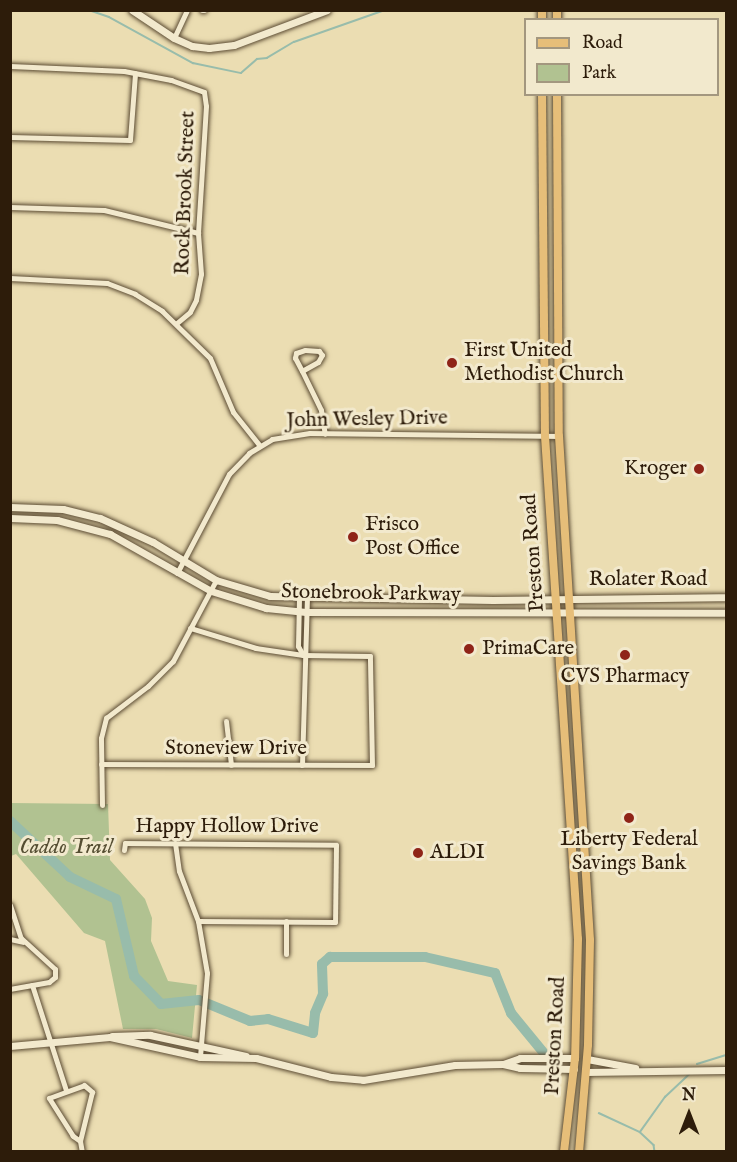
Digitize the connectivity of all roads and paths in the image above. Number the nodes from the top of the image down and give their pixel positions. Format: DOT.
graph roads {
  1 [pos="132,10"];
  2 [pos="187,10"];
  3 [pos="327,10"];
  4 [pos="174,38"];
  5 [pos="10,66"];
  6 [pos="135,73"];
  7 [pos="542,96"];
  8 [pos="557,96"];
  9 [pos="10,137"];
  10 [pos="10,207"];
  11 [pos="198,233"];
  12 [pos="10,278"];
  13 [pos="177,323"];
  14 [pos="302,371"];
  15 [pos="326,434"];
  16 [pos="544,436"];
  17 [pos="559,436"];
  18 [pos="260,446"];
  19 [pos="10,507"];
  20 [pos="91,516"];
  21 [pos="10,518"];
  22 [pos="100,519"];
  23 [pos="88,527"];
  24 [pos="97,530"];
  25 [pos="183,563"];
  26 [pos="177,573"];
  27 [pos="216,580"];
  28 [pos="211,591"];
  29 [pos="570,596"];
  30 [pos="554,597"];
  31 [pos="665,597"];
  32 [pos="726,597"];
  33 [pos="303,598"];
  34 [pos="386,599"];
  35 [pos="442,600"];
  36 [pos="555,610"];
  37 [pos="571,610"];
  38 [pos="386,611"];
  39 [pos="296,612"];
  40 [pos="306,612"];
  41 [pos="442,612"];
  42 [pos="666,612"];
  43 [pos="726,613"];
  44 [pos="190,628"];
  45 [pos="303,655"];
  46 [pos="226,721"];
  47 [pos="564,738"];
  48 [pos="579,738"];
  49 [pos="101,764"];
  50 [pos="231,765"];
  51 [pos="302,765"];
  52 [pos="102,805"];
  53 [pos="175,843"];
  54 [pos="124,850"];
  55 [pos="588,901"];
  56 [pos="576,902"];
  57 [pos="10,905"];
  58 [pos="589,910"];
  59 [pos="576,911"];
  60 [pos="198,921"];
  61 [pos="286,921"];
  62 [pos="10,939"];
  63 [pos="27,945"];
  64 [pos="286,954"];
  65 [pos="32,985"];
  66 [pos="10,989"];
  67 [pos="110,1037"];
  68 [pos="50,1040"];
  69 [pos="10,1046"];
  70 [pos="202,1046"];
  71 [pos="200,1057"];
  72 [pos="254,1058"];
  73 [pos="575,1058"];
  74 [pos="587,1059"];
  75 [pos="503,1064"];
  76 [pos="574,1069"];
  77 [pos="640,1069"];
  78 [pos="726,1070"];
  79 [pos="586,1072"];
  80 [pos="66,1090"];
  81 [pos="80,1141"];
  82 [pos="82,1152"];
  83 [pos="564,1152"];
  84 [pos="579,1152"];
  1 -- 4 [label="main road"];
  2 -- 4 [label="street"];
  3 -- 4 [label="main road"];
  5 -- 6 [label="street"];
  6 -- 9 [label="street"];
  6 -- 11 [label="street, Rock Brook Street"];
  7 -- 16 [label="main road, Preston Road"];
  8 -- 17 [label="main road, Preston Road"];
  10 -- 11 [label="street"];
  11 -- 13 [label="street, Rock Brook Street"];
  12 -- 13 [label="street"];
  13 -- 18 [label="street"];
  14 -- 14 [label="street"];
  14 -- 15 [label="street"];
  15 -- 16 [label="street, John Wesley Drive"];
  15 -- 18 [label="street, John Wesley Drive"];
  16 -- 17 [label="street, John Wesley Drive"];
  16 -- 30 [label="main road, Preston Road"];
  17 -- 29 [label="main road, Preston Road"];
  18 -- 25 [label="street, John Wesley Drive"];
  19 -- 20 [label="main road, Stonebrook Parkway"];
  20 -- 22 [label="main road, Stonebrook Parkway"];
  20 -- 23 [label="main road"];
  21 -- 23 [label="main road, Stonebrook Parkway"];
  22 -- 24 [label="main road"];
  22 -- 25 [label="main road, Stonebrook Parkway"];
  23 -- 24 [label="main road, Stonebrook Parkway"];
  24 -- 26 [label="main road, Stonebrook Parkway"];
  25 -- 26 [label="street, John Wesley Drive"];
  25 -- 27 [label="main road, Stonebrook Parkway"];
  26 -- 28 [label="main road, Stonebrook Parkway"];
  27 -- 28 [label="street"];
  27 -- 33 [label="main road, Stonebrook Parkway"];
  28 -- 39 [label="main road, Stonebrook Parkway"];
  28 -- 44 [label="street"];
  29 -- 30 [label="main road, Stonebrook Parkway"];
  29 -- 31 [label="main road, Rolater Road"];
  29 -- 37 [label="main road, Preston Road"];
  30 -- 35 [label="main road, Stonebrook Parkway"];
  30 -- 36 [label="main road, Preston Road"];
  31 -- 32 [label="main road, Rolater Road"];
  31 -- 42 [label="main road"];
  33 -- 34 [label="main road, Stonebrook Parkway"];
  33 -- 39 [label="street"];
  33 -- 40 [label="street"];
  34 -- 35 [label="main road, Stonebrook Parkway"];
  34 -- 38 [label="main road"];
  35 -- 41 [label="main road"];
  36 -- 37 [label="main road, Stonebrook Parkway"];
  36 -- 41 [label="main road, Stonebrook Parkway"];
  36 -- 47 [label="main road, Preston Road"];
  37 -- 42 [label="main road, Rolater Road"];
  37 -- 48 [label="main road, Preston Road"];
  38 -- 40 [label="main road, Stonebrook Parkway"];
  38 -- 41 [label="main road, Stonebrook Parkway"];
  39 -- 40 [label="main road, Stonebrook Parkway"];
  39 -- 45 [label="street"];
  40 -- 45 [label="street"];
  42 -- 43 [label="main road, Rolater Road"];
  44 -- 45 [label="street"];
  44 -- 49 [label="street"];
  45 -- 51 [label="street"];
  45 -- 51 [label="street, Stoneview Drive"];
  46 -- 50 [label="street"];
  47 -- 48 [label="main road"];
  47 -- 56 [label="main road, Preston Road"];
  48 -- 55 [label="main road, Preston Road"];
  49 -- 50 [label="street, Stoneview Drive"];
  49 -- 52 [label="street"];
  50 -- 51 [label="street, Stoneview Drive"];
  53 -- 54 [label="street, Happy Hollow Drive"];
  53 -- 60 [label="street"];
  53 -- 61 [label="street, Happy Hollow Drive"];
  55 -- 56 [label="main road"];
  55 -- 58 [label="main road, Preston Road"];
  56 -- 59 [label="main road, Preston Road"];
  57 -- 63 [label="street"];
  58 -- 59 [label="main road"];
  58 -- 74 [label="main road, Preston Road"];
  59 -- 73 [label="main road, Preston Road"];
  60 -- 61 [label="street"];
  60 -- 70 [label="street"];
  61 -- 64 [label="street"];
  62 -- 63 [label="street"];
  63 -- 65 [label="street"];
  65 -- 66 [label="street"];
  65 -- 68 [label="street"];
  67 -- 68 [label="main road"];
  67 -- 70 [label="main road"];
  67 -- 71 [label="main road"];
  68 -- 69 [label="main road"];
  68 -- 80 [label="street"];
  70 -- 71 [label="street"];
  70 -- 72 [label="main road"];
  71 -- 72 [label="main road"];
  72 -- 75 [label="main road"];
  73 -- 74 [label="main road"];
  73 -- 75 [label="main road"];
  73 -- 76 [label="main road, Preston Road"];
  74 -- 77 [label="main road"];
  74 -- 79 [label="main road, Preston Road"];
  75 -- 76 [label="main road"];
  76 -- 79 [label="main road"];
  76 -- 83 [label="main road, Preston Road"];
  77 -- 78 [label="main road"];
  77 -- 79 [label="main road"];
  79 -- 84 [label="main road, Preston Road"];
  80 -- 81 [label="street"];
  80 -- 81 [label="street"];
  81 -- 82 [label="street"];
}
